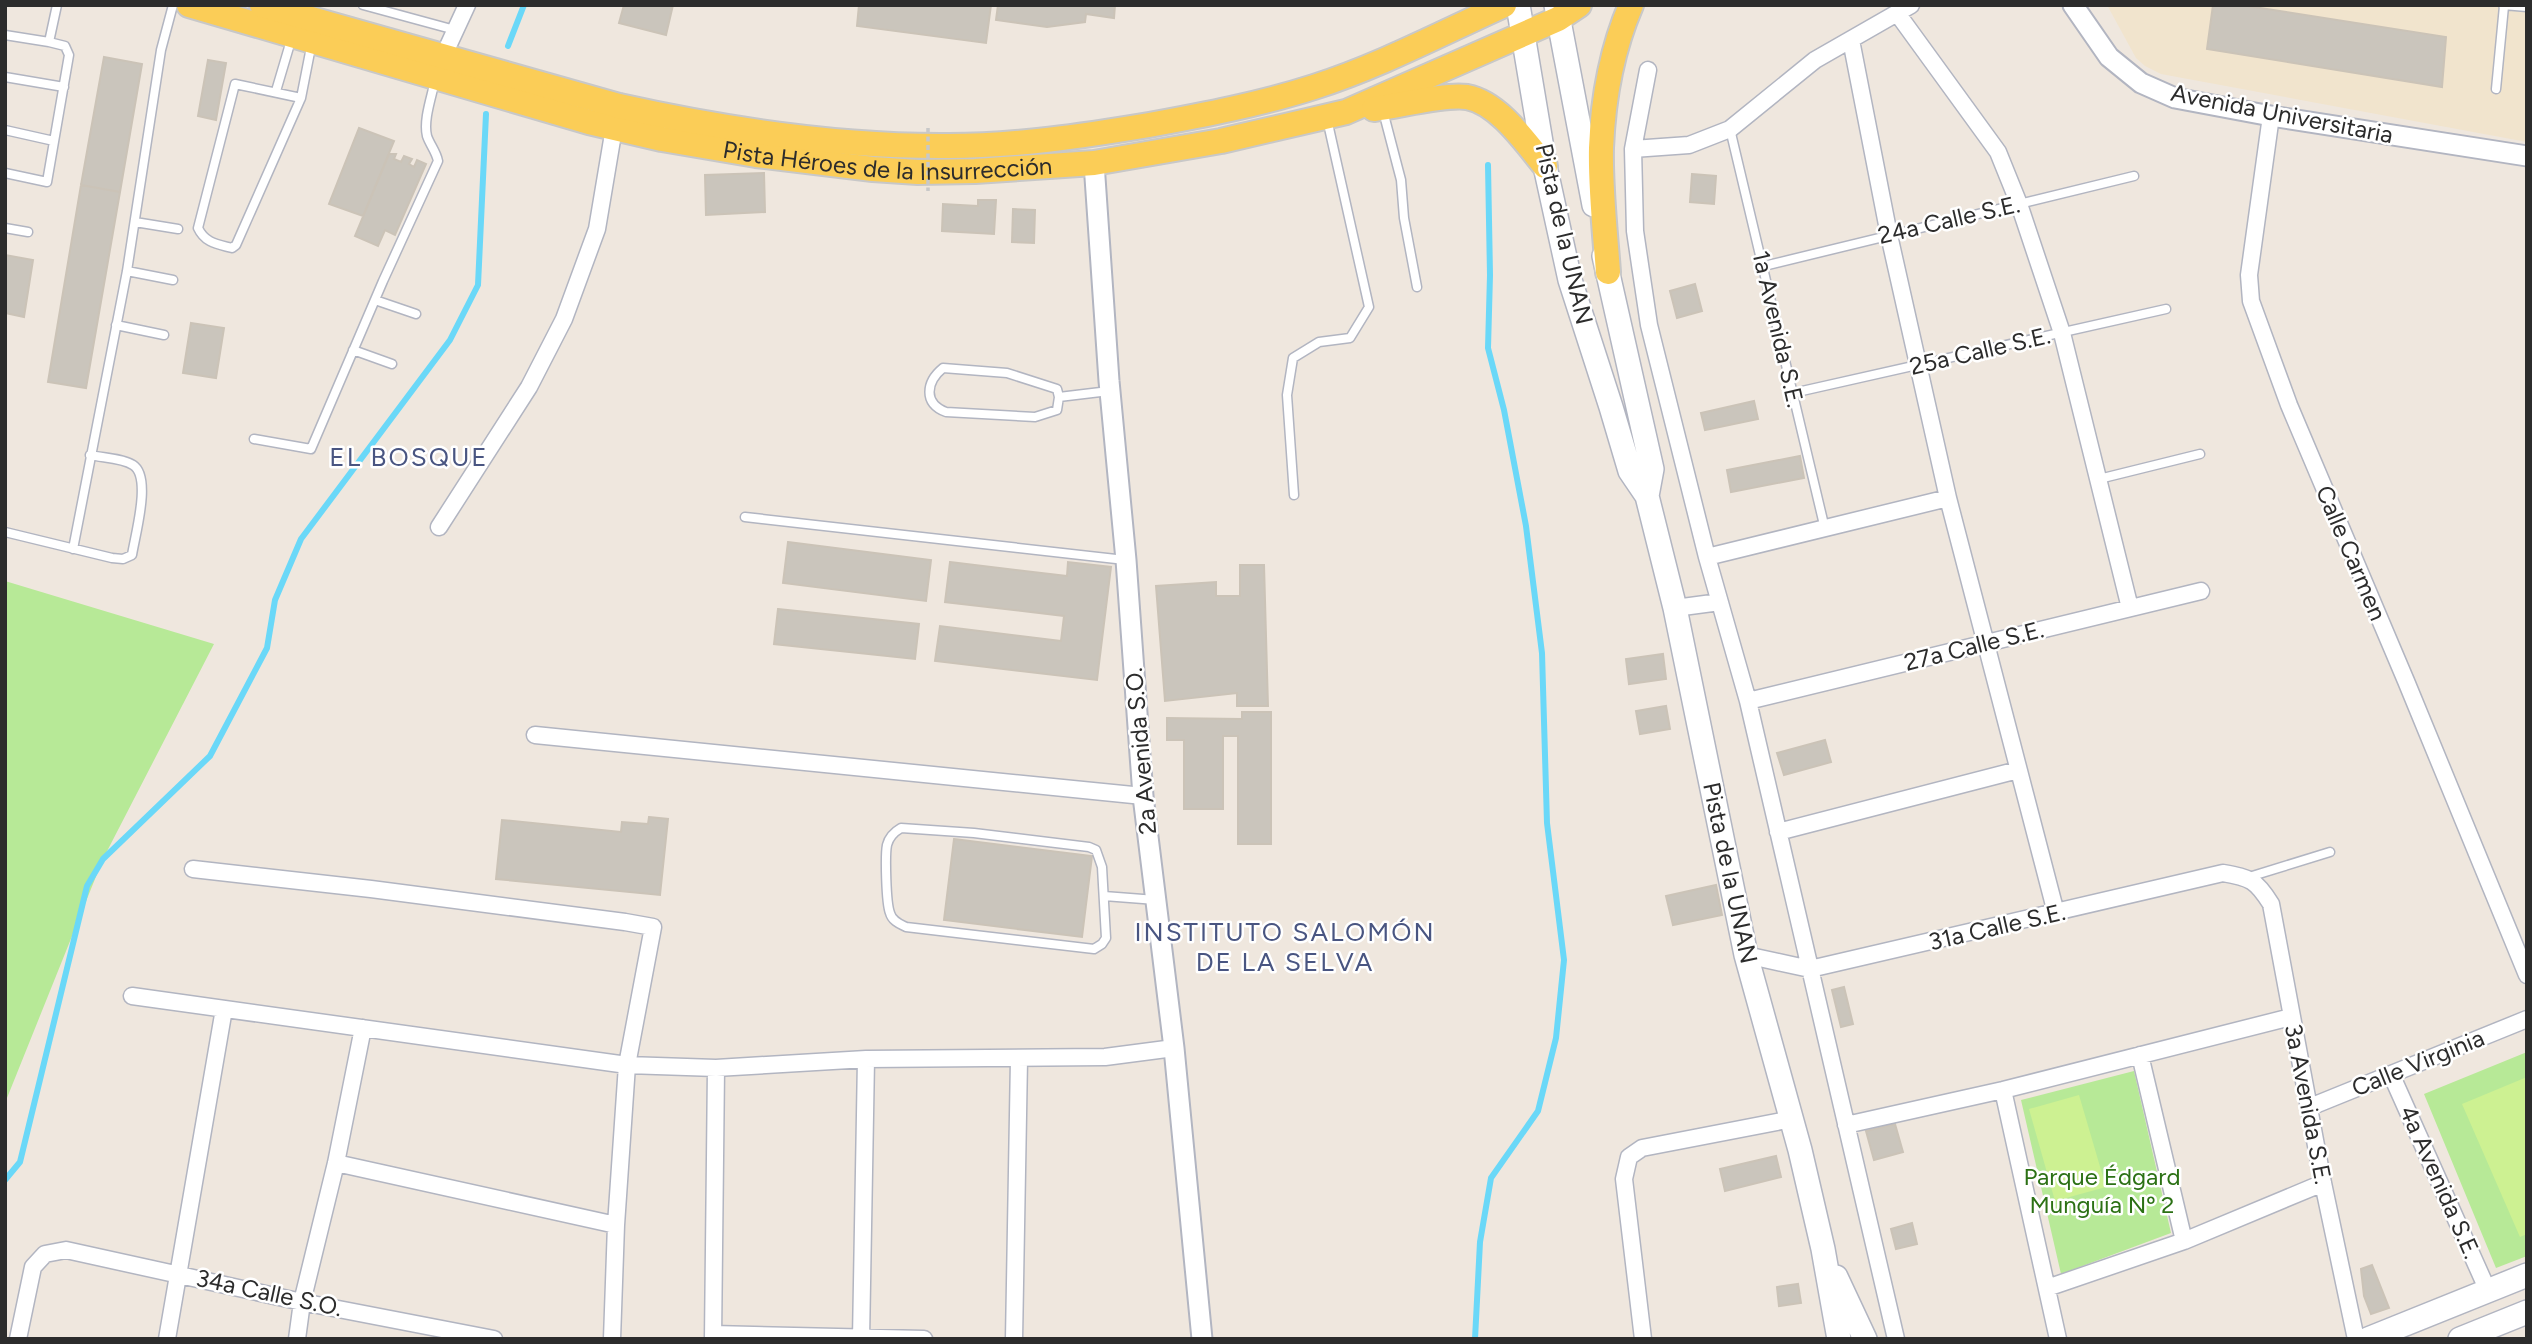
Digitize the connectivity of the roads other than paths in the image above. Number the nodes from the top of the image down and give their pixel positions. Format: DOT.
graph roads {
  1 [pos="57,5"];
  2 [pos="173,5"];
  3 [pos="189,5"];
  4 [pos="262,5"];
  5 [pos="363,5"];
  6 [pos="467,5"];
  7 [pos="1456,5"];
  8 [pos="1504,5"];
  9 [pos="1518,5"];
  10 [pos="1579,5"];
  11 [pos="1631,5"];
  12 [pos="2504,6"];
  13 [pos="2078,7"];
  14 [pos="2527,7"];
  15 [pos="1904,9"];
  16 [pos="1557,12"];
  17 [pos="455,30"];
  18 [pos="5,35"];
  19 [pos="1523,35"];
  20 [pos="302,38"];
  21 [pos="1851,40"];
  22 [pos="49,42"];
  23 [pos="1373,64"];
  24 [pos="439,67"];
  25 [pos="1647,70"];
  26 [pos="5,77"];
  27 [pos="64,87"];
  28 [pos="2496,89"];
  29 [pos="276,91"];
  30 [pos="301,98"];
  31 [pos="1383,108"];
  32 [pos="1336,115"];
  33 [pos="2271,116"];
  34 [pos="614,128"];
  35 [pos="1730,129"];
  36 [pos="5,130"];
  37 [pos="54,141"];
  38 [pos="1633,149"];
  39 [pos="2527,156"];
  40 [pos="1094,163"];
  41 [pos="1545,166"];
  42 [pos="5,173"];
  43 [pos="2134,176"];
  44 [pos="2019,204"];
  45 [pos="135,222"];
  46 [pos="5,228"];
  47 [pos="178,229"];
  48 [pos="28,232"];
  49 [pos="1889,234"];
  50 [pos="1764,266"];
  51 [pos="127,271"];
  52 [pos="1608,272"];
  53 [pos="173,279"];
  54 [pos="1417,287"];
  55 [pos="375,300"];
  56 [pos="2166,309"];
  57 [pos="416,314"];
  58 [pos="116,326"];
  59 [pos="2062,333"];
  60 [pos="164,335"];
  61 [pos="354,349"];
  62 [pos="391,364"];
  63 [pos="1917,365"];
  64 [pos="1110,391"];
  65 [pos="1793,393"];
  66 [pos="1059,397"];
  67 [pos="254,439"];
  68 [pos="2200,454"];
  69 [pos="90,455"];
  70 [pos="2099,479"];
  71 [pos="1294,495"];
  72 [pos="1647,496"];
  73 [pos="1948,498"];
  74 [pos="746,517"];
  75 [pos="439,527"];
  76 [pos="1825,528"];
  77 [pos="5,532"];
  78 [pos="73,549"];
  79 [pos="1707,557"];
  80 [pos="1126,560"];
  81 [pos="2201,591"];
  82 [pos="1720,602"];
  83 [pos="1675,608"];
  84 [pos="2130,608"];
  85 [pos="1985,643"];
  86 [pos="1748,701"];
  87 [pos="535,735"];
  88 [pos="2018,770"];
  89 [pos="1143,796"];
  90 [pos="1778,832"];
  91 [pos="2330,852"];
  92 [pos="193,869"];
  93 [pos="2249,877"];
  94 [pos="1104,896"];
  95 [pos="1156,900"];
  96 [pos="2056,914"];
  97 [pos="1746,955"];
  98 [pos="1810,969"];
  99 [pos="2527,975"];
  100 [pos="132,996"];
  101 [pos="224,1009"];
  102 [pos="2291,1017"];
  103 [pos="2527,1019"];
  104 [pos="363,1028"];
  105 [pos="1174,1048"];
  106 [pos="2140,1055"];
  107 [pos="866,1059"];
  108 [pos="1019,1059"];
  109 [pos="628,1065"];
  110 [pos="716,1068"];
  111 [pos="2391,1074"];
  112 [pos="2003,1090"];
  113 [pos="2310,1107"];
  114 [pos="1792,1119"];
  115 [pos="1846,1125"];
  116 [pos="336,1163"];
  117 [pos="2323,1183"];
  118 [pos="617,1225"];
  119 [pos="2184,1241"];
  120 [pos="1823,1249"];
  121 [pos="177,1274"];
  122 [pos="2527,1275"];
  123 [pos="2047,1288"];
  124 [pos="2488,1291"];
  125 [pos="302,1302"];
  126 [pos="2527,1311"];
  127 [pos="713,1336"];
  128 [pos="488,1338"];
  129 [pos="860,1338"];
  130 [pos="18,1339"];
  131 [pos="167,1339"];
  132 [pos="297,1339"];
  133 [pos="612,1339"];
  134 [pos="924,1339"];
  135 [pos="1014,1339"];
  136 [pos="1202,1339"];
  137 [pos="1643,1339"];
  138 [pos="1839,1339"];
  139 [pos="1865,1339"];
  140 [pos="1896,1339"];
  141 [pos="2058,1339"];
  142 [pos="2356,1339"];
  143 [pos="2368,1339"];
  144 [pos="2460,1339"];
  1 -- 22 [label="lane"];
  2 -- 45 [label="lane"];
  3 -- 20 [label="main road, Pista Héroes de la Insurrección"];
  4 -- 24 [label="main road, Pista Héroes de la Insurrección"];
  5 -- 17 [label="lane"];
  6 -- 17 [label="street"];
  7 -- 23 [label="main road"];
  8 -- 23 [label="main road, Pista Héroes de la Insurrección"];
  9 -- 19 [label="main road, Pista de la UNAN"];
  10 -- 16 [label="main road, Pista Héroes de la Insurrección"];
  11 -- 52 [label="main road"];
  12 -- 14 [label="lane"];
  12 -- 28 [label="lane"];
  13 -- 33 [label="street, Avenida Universitaria"];
  15 -- 21 [label="street"];
  15 -- 44 [label="street"];
  16 -- 19 [label="main road, Pista Héroes de la Insurrección"];
  16 -- 52 [label="main road, Pista de la UNAN"];
  17 -- 24 [label="street"];
  18 -- 22 [label="lane"];
  19 -- 32 [label="main road, Pista Héroes de la Insurrección"];
  19 -- 41 [label="main road, Pista de la UNAN"];
  20 -- 24 [label="main road, Pista Héroes de la Insurrección"];
  20 -- 29 [label="lane"];
  20 -- 30 [label="lane"];
  21 -- 35 [label="street"];
  21 -- 49 [label="street"];
  22 -- 27 [label="lane"];
  23 -- 24 [label="main road, Pista Héroes de la Insurrección"];
  24 -- 34 [label="main road, Pista Héroes de la Insurrección"];
  24 -- 55 [label="lane"];
  25 -- 38 [label="street"];
  26 -- 27 [label="lane"];
  27 -- 37 [label="lane"];
  29 -- 30 [label="lane"];
  29 -- 30 [label="lane"];
  31 -- 32 [label="main road"];
  31 -- 41 [label="main road"];
  31 -- 54 [label="lane"];
  32 -- 40 [label="main road, Pista Héroes de la Insurrección"];
  32 -- 71 [label="lane"];
  33 -- 39 [label="street, Avenida Universitaria"];
  33 -- 99 [label="street, Calle Carmen"];
  34 -- 40 [label="main road, Pista Héroes de la Insurrección"];
  34 -- 75 [label="street"];
  35 -- 38 [label="street"];
  35 -- 50 [label="lane, 1a Avenida S.E."];
  36 -- 37 [label="lane"];
  37 -- 42 [label="lane"];
  38 -- 79 [label="street"];
  40 -- 64 [label="street, 2a Avenida S.O."];
  41 -- 72 [label="main road, Pista de la UNAN"];
  43 -- 44 [label="lane, 24a Calle S.E."];
  44 -- 49 [label="lane, 24a Calle S.E."];
  44 -- 59 [label="street"];
  45 -- 47 [label="lane"];
  45 -- 51 [label="lane"];
  46 -- 48 [label="lane"];
  49 -- 50 [label="lane, 24a Calle S.E."];
  49 -- 63 [label="street"];
  50 -- 65 [label="lane, 1a Avenida S.E."];
  51 -- 53 [label="lane"];
  51 -- 58 [label="lane"];
  52 -- 72 [label="main road, Pista de la UNAN"];
  55 -- 57 [label="lane"];
  55 -- 61 [label="lane"];
  56 -- 59 [label="lane, 25a Calle S.E."];
  58 -- 60 [label="lane"];
  58 -- 69 [label="lane"];
  59 -- 63 [label="lane, 25a Calle S.E."];
  59 -- 70 [label="street"];
  61 -- 62 [label="lane"];
  61 -- 67 [label="lane"];
  63 -- 65 [label="lane, 25a Calle S.E."];
  63 -- 73 [label="street"];
  64 -- 66 [label="lane"];
  64 -- 80 [label="street, 2a Avenida S.O."];
  65 -- 76 [label="lane, 1a Avenida S.E."];
  66 -- 66 [label="lane"];
  68 -- 70 [label="lane"];
  69 -- 78 [label="lane"];
  69 -- 78 [label="lane"];
  70 -- 84 [label="street"];
  72 -- 83 [label="main road, Pista de la UNAN"];
  73 -- 76 [label="street"];
  73 -- 85 [label="street"];
  74 -- 80 [label="lane"];
  76 -- 79 [label="street"];
  77 -- 78 [label="lane"];
  79 -- 82 [label="street"];
  80 -- 89 [label="street, 2a Avenida S.O."];
  81 -- 84 [label="street, 27a Calle S.E."];
  82 -- 83 [label="street"];
  82 -- 86 [label="street"];
  83 -- 97 [label="main road, Pista de la UNAN"];
  84 -- 85 [label="street, 27a Calle S.E."];
  85 -- 86 [label="street, 27a Calle S.E."];
  85 -- 88 [label="street"];
  86 -- 90 [label="street"];
  87 -- 89 [label="street"];
  88 -- 90 [label="street"];
  88 -- 96 [label="street"];
  89 -- 95 [label="street, 2a Avenida S.O."];
  90 -- 98 [label="street"];
  91 -- 93 [label="lane"];
  92 -- 109 [label="street"];
  93 -- 96 [label="street, 31a Calle S.E."];
  93 -- 102 [label="street, 3a Avenida S.E."];
  94 -- 94 [label="lane"];
  94 -- 95 [label="lane"];
  95 -- 105 [label="street, 2a Avenida S.O."];
  96 -- 98 [label="street, 31a Calle S.E."];
  97 -- 98 [label="street, 31a Calle S.E."];
  97 -- 114 [label="main road, Pista de la UNAN"];
  98 -- 115 [label="street"];
  100 -- 101 [label="street"];
  101 -- 104 [label="street"];
  101 -- 121 [label="street"];
  102 -- 106 [label="street"];
  102 -- 113 [label="street, 3a Avenida S.E."];
  103 -- 111 [label="street, Calle Virginia"];
  104 -- 109 [label="street"];
  104 -- 116 [label="street"];
  105 -- 108 [label="street"];
  105 -- 136 [label="street, 2a Avenida S.O."];
  106 -- 112 [label="street"];
  106 -- 119 [label="street"];
  107 -- 108 [label="street"];
  107 -- 110 [label="street"];
  107 -- 129 [label="street"];
  108 -- 135 [label="street"];
  109 -- 110 [label="street"];
  109 -- 118 [label="street"];
  110 -- 127 [label="street"];
  111 -- 113 [label="street, Calle Virginia"];
  111 -- 124 [label="street, 4a Avenida S.E."];
  112 -- 115 [label="street"];
  112 -- 123 [label="street"];
  113 -- 117 [label="street, 3a Avenida S.E."];
  114 -- 120 [label="main road, Pista de la UNAN"];
  114 -- 137 [label="street"];
  115 -- 140 [label="street"];
  116 -- 118 [label="street"];
  116 -- 125 [label="street"];
  117 -- 119 [label="street"];
  117 -- 142 [label="street, 3a Avenida S.E."];
  118 -- 133 [label="street"];
  119 -- 123 [label="street"];
  120 -- 138 [label="main road, Pista de la UNAN"];
  120 -- 139 [label="main road, Pista de la UNAN"];
  121 -- 125 [label="street, 34a Calle S.O."];
  121 -- 130 [label="street, 34a Calle S.O."];
  121 -- 131 [label="street"];
  122 -- 124 [label="main road"];
  123 -- 141 [label="street"];
  124 -- 143 [label="main road"];
  125 -- 128 [label="street, 34a Calle S.O."];
  125 -- 132 [label="street"];
  126 -- 144 [label="main road"];
  127 -- 129 [label="street"];
  129 -- 134 [label="street"];
}
